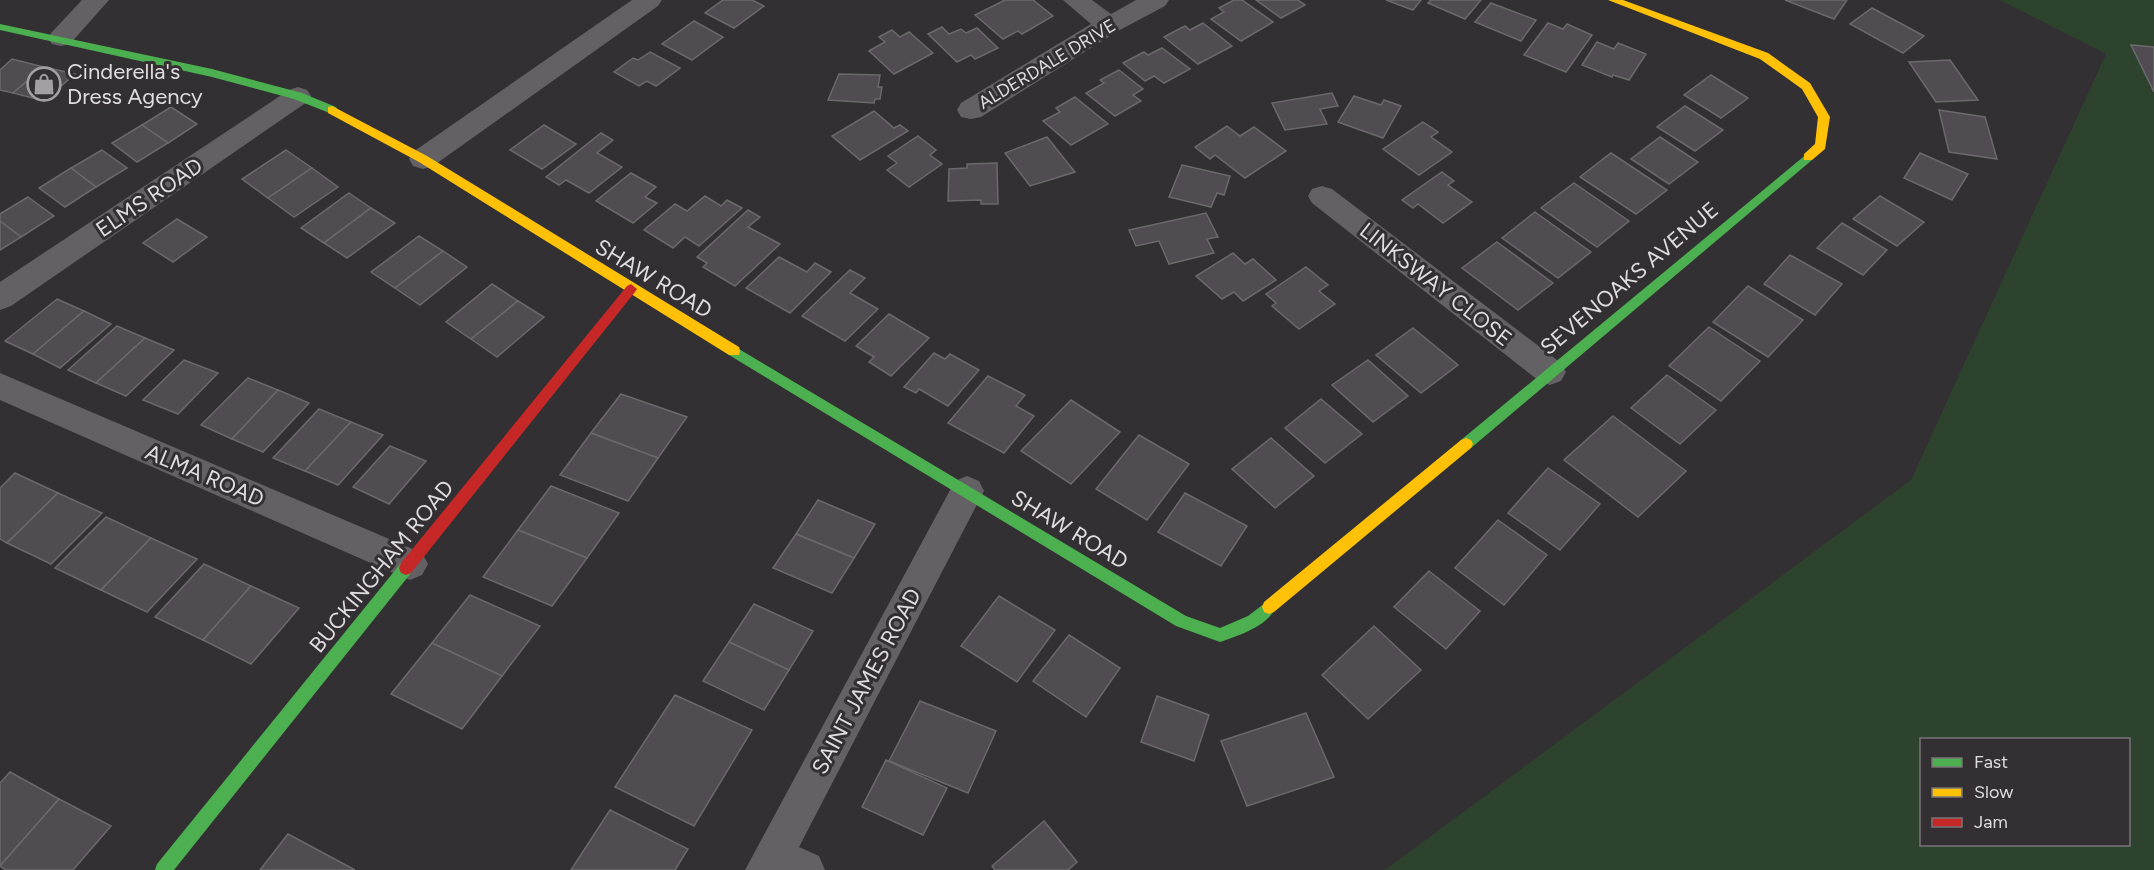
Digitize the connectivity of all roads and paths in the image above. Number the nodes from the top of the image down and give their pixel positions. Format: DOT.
graph roads {
  1 [pos="96,0"];
  2 [pos="649,0"];
  3 [pos="1076,0"];
  4 [pos="1156,0"];
  5 [pos="1613,0"];
  6 [pos="1109,25"];
  7 [pos="0,27"];
  8 [pos="61,38"];
  9 [pos="298,96"];
  10 [pos="971,110"];
  11 [pos="423,159"];
  12 [pos="1322,196"];
  13 [pos="632,289"];
  14 [pos="0,298"];
  15 [pos="1550,372"];
  16 [pos="0,387"];
  17 [pos="967,491"];
  18 [pos="410,564"];
  19 [pos="1252,621"];
  20 [pos="780,865"];
  21 [pos="163,870"];
  1 -- 8 [label="street"];
  2 -- 11 [label="street"];
  3 -- 6 [label="street"];
  4 -- 6 [label="street, ALDERDALE DRIVE"];
  5 -- 15 [label="street, SEVENOAKS AVENUE"];
  6 -- 10 [label="street, ALDERDALE DRIVE"];
  7 -- 8 [label="street, SHAW ROAD"];
  8 -- 9 [label="street, SHAW ROAD"];
  9 -- 11 [label="street, SHAW ROAD"];
  9 -- 14 [label="street, ELMS ROAD"];
  11 -- 13 [label="street, SHAW ROAD"];
  12 -- 15 [label="street, LINKSWAY CLOSE"];
  13 -- 17 [label="street, SHAW ROAD"];
  13 -- 18 [label="street, BUCKINGHAM ROAD"];
  15 -- 19 [label="street, SEVENOAKS AVENUE"];
  16 -- 18 [label="street, ALMA ROAD"];
  17 -- 19 [label="street, SHAW ROAD"];
  17 -- 20 [label="street, SAINT JAMES ROAD"];
  18 -- 21 [label="street, BUCKINGHAM ROAD"];
}
